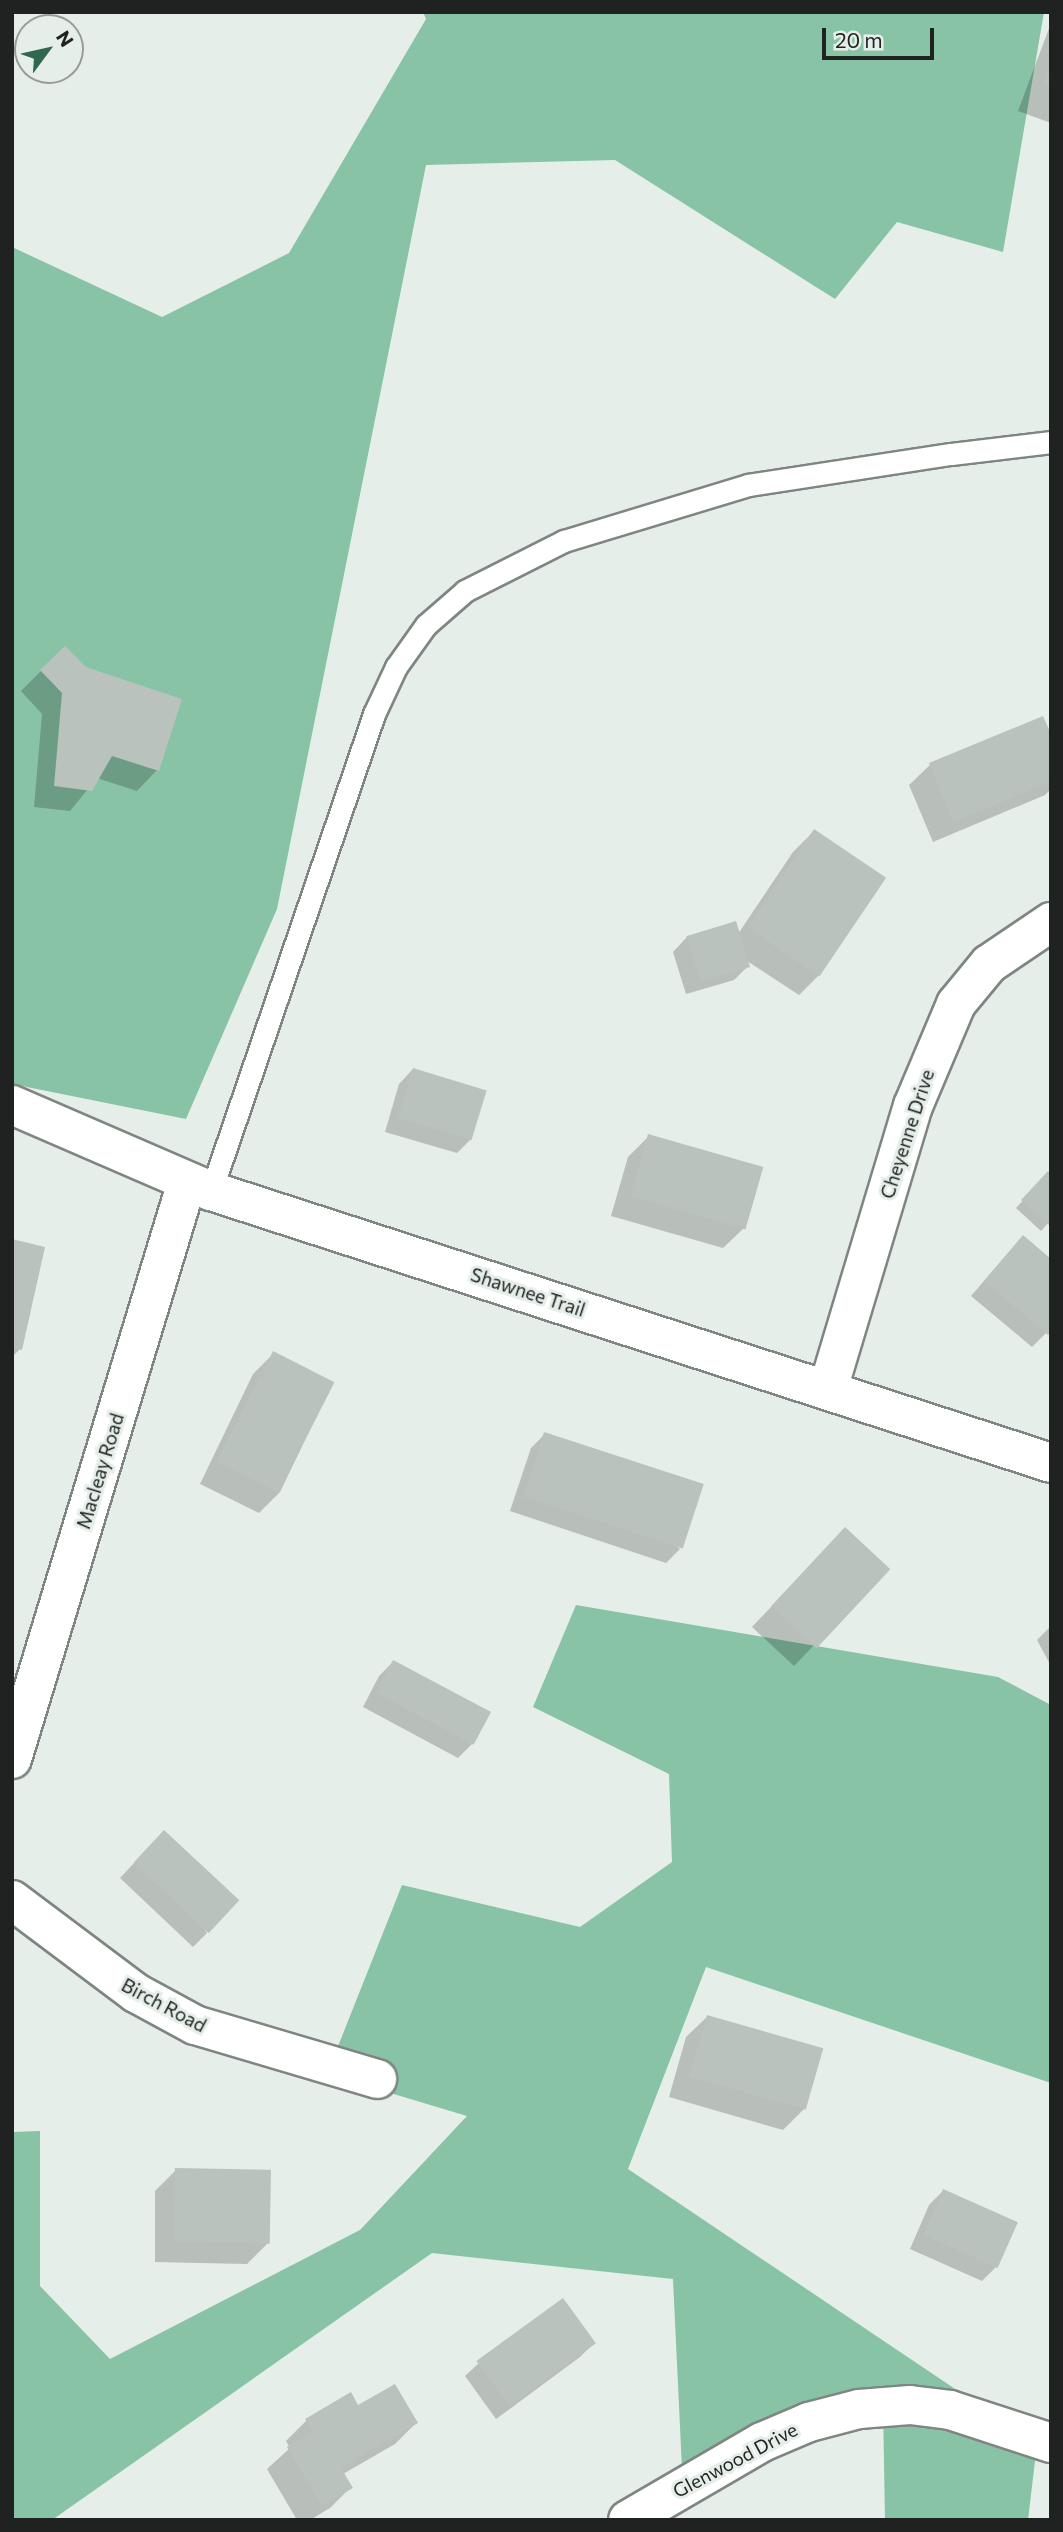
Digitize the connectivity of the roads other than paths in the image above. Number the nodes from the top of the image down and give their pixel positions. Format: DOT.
graph roads {
  1 [pos="1051,442"];
  2 [pos="1051,922"];
  3 [pos="12,1105"];
  4 [pos="199,1186"];
  5 [pos="828,1389"];
  6 [pos="1051,1463"];
  7 [pos="12,1759"];
  8 [pos="12,1900"];
  9 [pos="377,2079"];
  10 [pos="1051,2443"];
  11 [pos="628,2520"];
  1 -- 4 [label="lane"];
  2 -- 5 [label="street, Cheyenne Drive"];
  3 -- 4 [label="street, Shawnee Trail"];
  4 -- 5 [label="street, Shawnee Trail"];
  4 -- 7 [label="street, Macleay Road"];
  5 -- 6 [label="street, Shawnee Trail"];
  8 -- 9 [label="street, Birch Road"];
  10 -- 11 [label="street, Glenwood Drive"];
}
